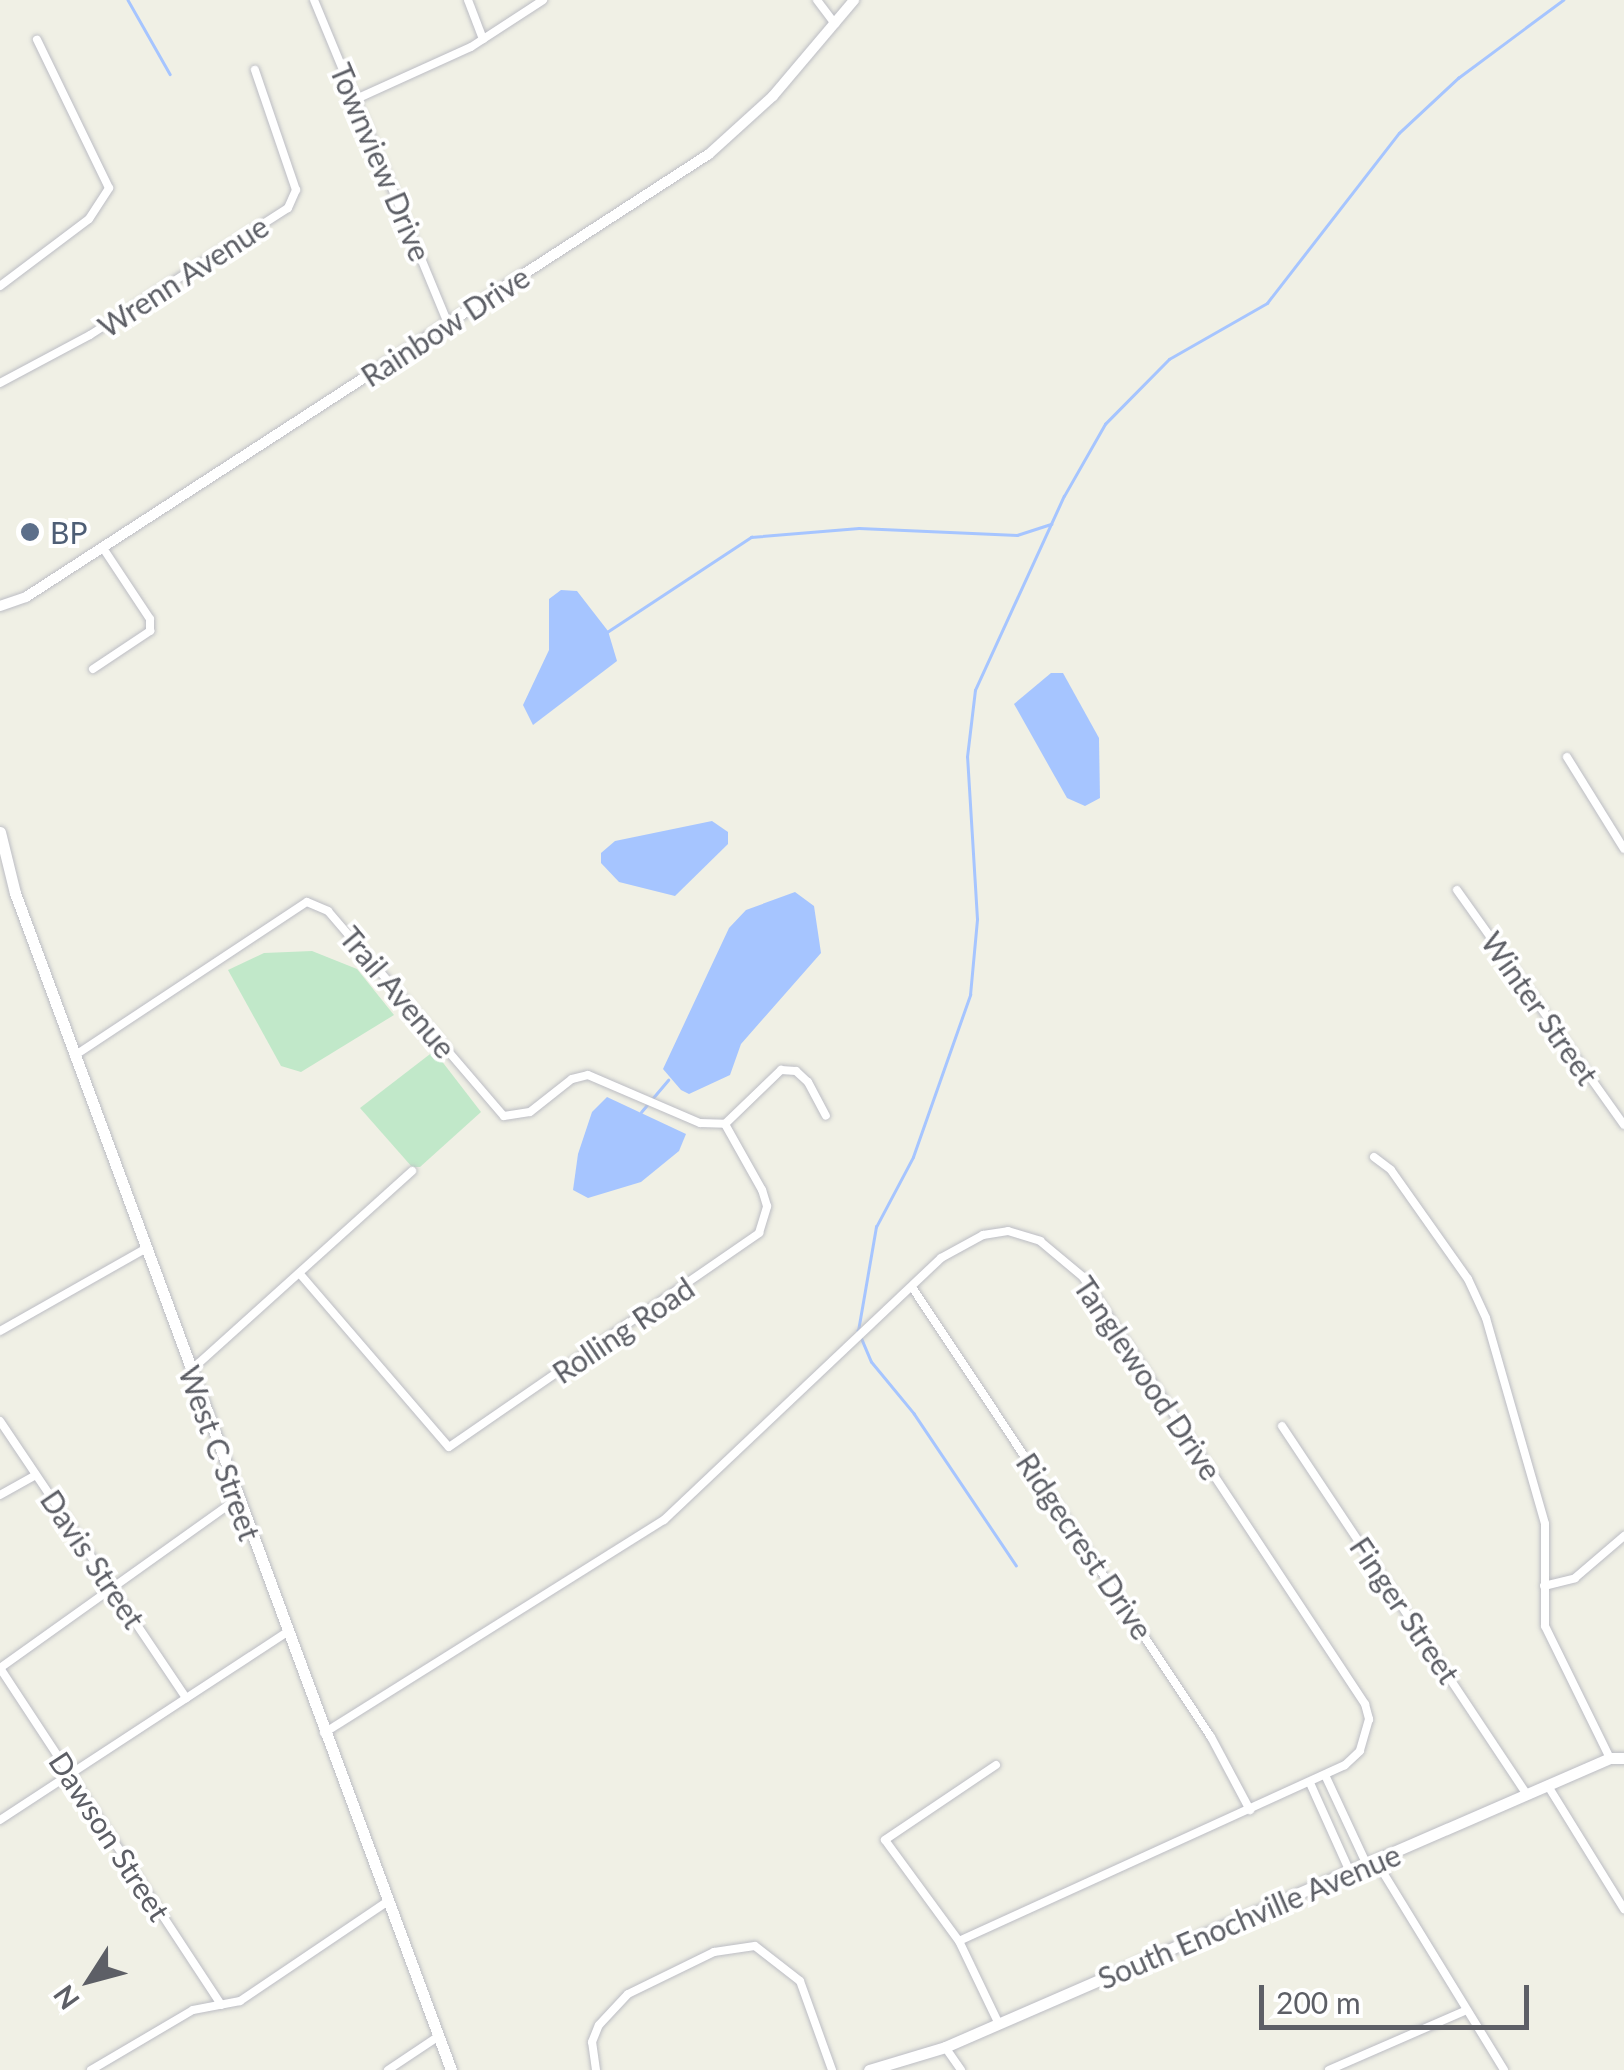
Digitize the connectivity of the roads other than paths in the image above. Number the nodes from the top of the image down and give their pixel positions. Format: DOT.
graph roads {
  1 [pos="314,0"];
  2 [pos="468,0"];
  3 [pos="542,0"];
  4 [pos="817,0"];
  5 [pos="854,0"];
  6 [pos="836,24"];
  7 [pos="37,40"];
  8 [pos="483,40"];
  9 [pos="255,70"];
  10 [pos="354,100"];
  11 [pos="0,286"];
  12 [pos="448,324"];
  13 [pos="0,383"];
  14 [pos="103,548"];
  15 [pos="0,606"];
  16 [pos="94,669"];
  17 [pos="1567,758"];
  18 [pos="0,832"];
  19 [pos="1624,848"];
  20 [pos="1456,890"];
  21 [pos="74,1056"];
  22 [pos="826,1116"];
  23 [pos="725,1124"];
  24 [pos="1624,1125"];
  25 [pos="1374,1157"];
  26 [pos="412,1171"];
  27 [pos="145,1249"];
  28 [pos="300,1274"];
  29 [pos="912,1287"];
  30 [pos="0,1331"];
  31 [pos="190,1371"];
  32 [pos="0,1420"];
  33 [pos="1282,1426"];
  34 [pos="36,1474"];
  35 [pos="0,1495"];
  36 [pos="237,1498"];
  37 [pos="1624,1536"];
  38 [pos="1544,1586"];
  39 [pos="115,1592"];
  40 [pos="287,1632"];
  41 [pos="0,1668"];
  42 [pos="186,1698"];
  43 [pos="324,1733"];
  44 [pos="1624,1750"];
  45 [pos="1617,1758"];
  46 [pos="996,1765"];
  47 [pos="70,1775"];
  48 [pos="1326,1775"];
  49 [pos="1310,1783"];
  50 [pos="1548,1786"];
  51 [pos="1527,1795"];
  52 [pos="1250,1810"];
  53 [pos="0,1820"];
  54 [pos="1371,1863"];
  55 [pos="1350,1872"];
  56 [pos="388,1902"];
  57 [pos="1624,1909"];
  58 [pos="959,1941"];
  59 [pos="221,2005"];
  60 [pos="1467,2010"];
  61 [pos="999,2024"];
  62 [pos="439,2036"];
  63 [pos="945,2047"];
  64 [pos="91,2070"];
  65 [pos="388,2070"];
  66 [pos="451,2070"];
  67 [pos="596,2070"];
  68 [pos="832,2070"];
  69 [pos="869,2070"];
  70 [pos="961,2070"];
  71 [pos="1329,2070"];
  72 [pos="1504,2070"];
  1 -- 10 [label="street, Townview Drive"];
  2 -- 8 [label="street"];
  3 -- 8 [label="street"];
  4 -- 6 [label="street"];
  5 -- 6 [label="street, Rainbow Drive"];
  6 -- 12 [label="street, Rainbow Drive"];
  7 -- 11 [label="street"];
  8 -- 10 [label="street"];
  9 -- 13 [label="street, Wrenn Avenue"];
  10 -- 12 [label="street, Townview Drive"];
  12 -- 14 [label="street, Rainbow Drive"];
  14 -- 15 [label="street, Rainbow Drive"];
  14 -- 16 [label="street"];
  17 -- 19 [label="street"];
  18 -- 21 [label="main road, West C Street"];
  20 -- 24 [label="street, Winter Street"];
  21 -- 23 [label="street, Trail Avenue"];
  21 -- 27 [label="main road, West C Street"];
  22 -- 23 [label="street"];
  23 -- 28 [label="street, Rolling Road"];
  25 -- 38 [label="street"];
  26 -- 28 [label="street"];
  27 -- 30 [label="street"];
  27 -- 31 [label="main road, West C Street"];
  28 -- 31 [label="street"];
  29 -- 43 [label="street, Tanglewood Drive"];
  29 -- 48 [label="street, Tanglewood Drive"];
  29 -- 52 [label="street, Ridgecrest Drive"];
  31 -- 36 [label="main road, West C Street"];
  32 -- 34 [label="street, Davis Street"];
  33 -- 51 [label="street, Finger Street"];
  34 -- 35 [label="street"];
  34 -- 39 [label="street, Davis Street"];
  36 -- 39 [label="street"];
  36 -- 40 [label="main road, West C Street"];
  37 -- 38 [label="street"];
  38 -- 45 [label="street"];
  39 -- 41 [label="street"];
  39 -- 42 [label="street, Davis Street"];
  40 -- 42 [label="street"];
  40 -- 43 [label="main road, West C Street"];
  41 -- 47 [label="street, Dawson Street"];
  42 -- 47 [label="street"];
  43 -- 56 [label="main road, West C Street"];
  44 -- 45 [label="street, South Enochville Avenue"];
  45 -- 50 [label="main road, South Enochville Avenue"];
  46 -- 58 [label="street"];
  47 -- 53 [label="street"];
  47 -- 59 [label="street, Dawson Street"];
  48 -- 49 [label="street, Tanglewood Drive"];
  48 -- 54 [label="street"];
  49 -- 52 [label="street, Tanglewood Drive"];
  49 -- 55 [label="street"];
  50 -- 51 [label="main road, South Enochville Avenue"];
  50 -- 57 [label="street"];
  51 -- 54 [label="main road, South Enochville Avenue"];
  52 -- 58 [label="street, Tanglewood Drive"];
  54 -- 55 [label="main road, South Enochville Avenue"];
  54 -- 60 [label="street"];
  55 -- 61 [label="main road, South Enochville Avenue"];
  56 -- 59 [label="street"];
  56 -- 62 [label="main road, West C Street"];
  58 -- 61 [label="street"];
  59 -- 64 [label="street"];
  60 -- 71 [label="street"];
  60 -- 72 [label="street"];
  61 -- 63 [label="main road, South Enochville Avenue"];
  62 -- 65 [label="street"];
  62 -- 66 [label="main road, West C Street"];
  63 -- 69 [label="main road, South Enochville Avenue"];
  63 -- 70 [label="street"];
  67 -- 68 [label="street"];
}
